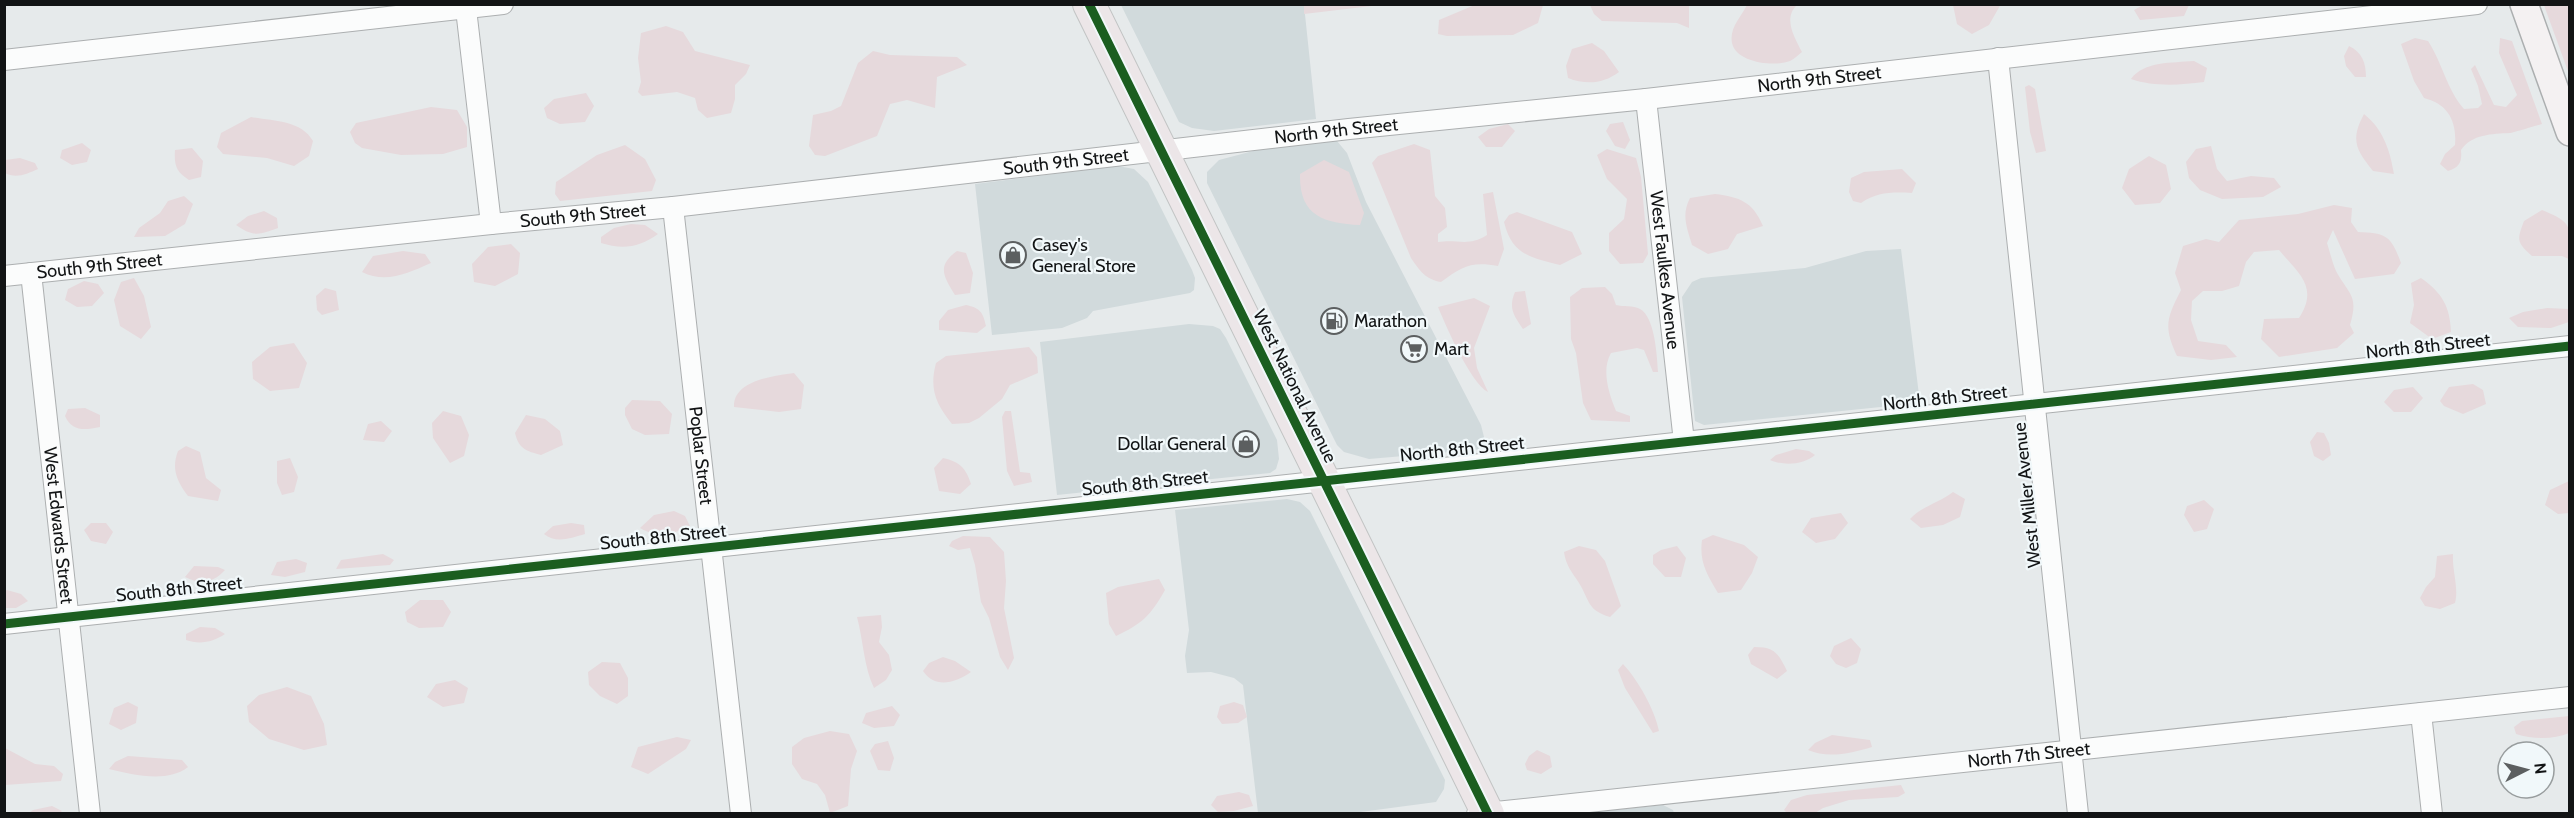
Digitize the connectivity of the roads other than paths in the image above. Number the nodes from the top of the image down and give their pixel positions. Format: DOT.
graph roads {
  1 [pos="503,4"];
  2 [pos="1089,4"];
  3 [pos="2477,4"];
  4 [pos="2524,4"];
  5 [pos="466,9"];
  6 [pos="1998,58"];
  7 [pos="4,60"];
  8 [pos="1646,99"];
  9 [pos="2570,132"];
  10 [pos="1161,151"];
  11 [pos="673,207"];
  12 [pos="491,224"];
  13 [pos="31,273"];
  14 [pos="4,276"];
  15 [pos="2570,346"];
  16 [pos="2034,405"];
  17 [pos="1684,442"];
  18 [pos="1324,480"];
  19 [pos="712,548"];
  20 [pos="68,617"];
  21 [pos="4,624"];
  22 [pos="2570,697"];
  23 [pos="2421,713"];
  24 [pos="2071,750"];
  25 [pos="90,813"];
  26 [pos="741,813"];
  27 [pos="1484,813"];
  28 [pos="2078,813"];
  29 [pos="2432,813"];
  1 -- 5 [label="street"];
  2 -- 10 [label="main road, West National Avenue"];
  3 -- 6 [label="street, North 9th Street"];
  4 -- 9 [label="main road"];
  5 -- 7 [label="street"];
  5 -- 12 [label="street"];
  6 -- 8 [label="street, North 9th Street"];
  6 -- 16 [label="street, West Miller Avenue"];
  8 -- 10 [label="street, North 9th Street"];
  8 -- 17 [label="street, West Faulkes Avenue"];
  10 -- 11 [label="street, South 9th Street"];
  10 -- 18 [label="main road, West National Avenue"];
  11 -- 12 [label="street, South 9th Street"];
  11 -- 19 [label="street, Poplar Street"];
  12 -- 13 [label="street, South 9th Street"];
  13 -- 14 [label="street, South 9th Street"];
  13 -- 20 [label="street, West Edwards Street"];
  15 -- 16 [label="street, North 8th Street"];
  16 -- 17 [label="street, North 8th Street"];
  16 -- 24 [label="street, West Miller Avenue"];
  17 -- 18 [label="street, North 8th Street"];
  18 -- 19 [label="street, South 8th Street"];
  18 -- 27 [label="main road, West National Avenue"];
  19 -- 20 [label="street, South 8th Street"];
  19 -- 26 [label="street, Poplar Street"];
  20 -- 21 [label="street, South 8th Street"];
  20 -- 25 [label="street, West Edwards Street"];
  22 -- 23 [label="street, North 7th Street"];
  23 -- 24 [label="street, North 7th Street"];
  23 -- 29 [label="street"];
  24 -- 27 [label="street, North 7th Street"];
  24 -- 28 [label="street, West Miller Avenue"];
}
